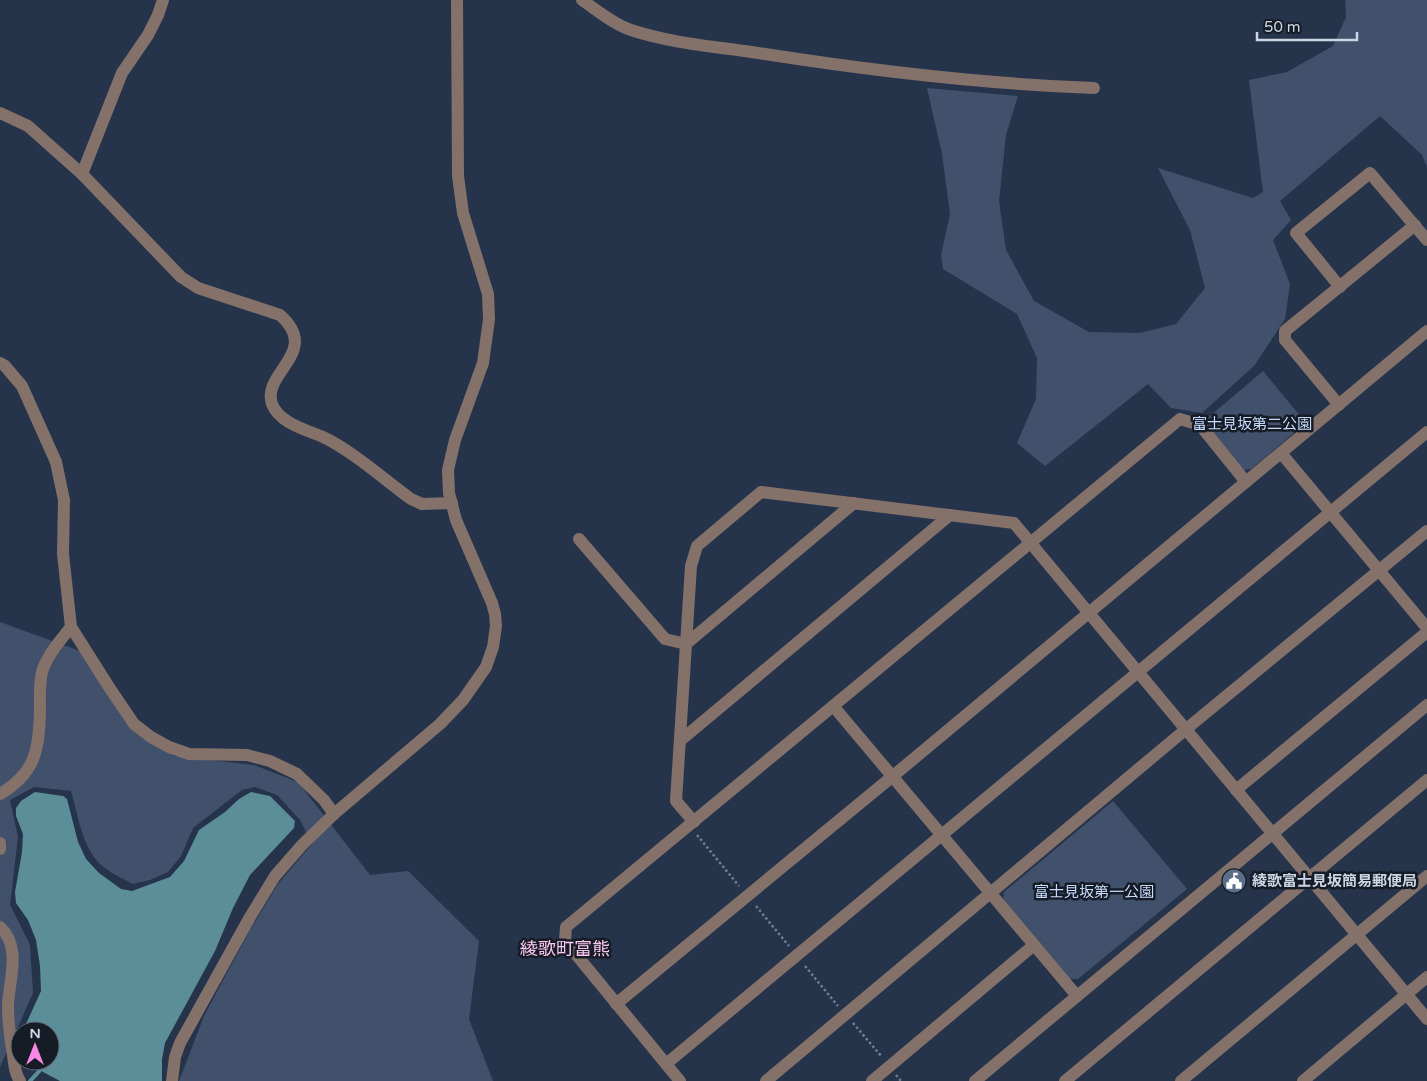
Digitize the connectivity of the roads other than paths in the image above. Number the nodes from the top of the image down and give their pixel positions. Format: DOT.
graph roads {
  1 [pos="163,0"];
  2 [pos="457,0"];
  3 [pos="582,0"];
  4 [pos="1094,88"];
  5 [pos="0,114"];
  6 [pos="82,174"];
  7 [pos="1414,225"];
  8 [pos="1427,240"];
  9 [pos="1340,287"];
  10 [pos="1427,331"];
  11 [pos="0,363"];
  12 [pos="1339,405"];
  13 [pos="1427,432"];
  14 [pos="1281,453"];
  15 [pos="1246,482"];
  16 [pos="452,503"];
  17 [pos="854,503"];
  18 [pos="1331,512"];
  19 [pos="950,515"];
  20 [pos="1427,531"];
  21 [pos="579,539"];
  22 [pos="1031,542"];
  23 [pos="1380,570"];
  24 [pos="1088,612"];
  25 [pos="71,627"];
  26 [pos="1427,628"];
  27 [pos="1427,632"];
  28 [pos="686,644"];
  29 [pos="1138,672"];
  30 [pos="1427,705"];
  31 [pos="834,707"];
  32 [pos="1185,730"];
  33 [pos="681,740"];
  34 [pos="893,776"];
  35 [pos="1427,780"];
  36 [pos="1236,790"];
  37 [pos="0,794"];
  38 [pos="334,814"];
  39 [pos="694,822"];
  40 [pos="1272,833"];
  41 [pos="942,835"];
  42 [pos="0,842"];
  43 [pos="0,849"];
  44 [pos="1427,876"];
  45 [pos="1309,878"];
  46 [pos="990,894"];
  47 [pos="0,927"];
  48 [pos="1357,935"];
  49 [pos="1034,946"];
  50 [pos="1427,977"];
  51 [pos="1406,994"];
  52 [pos="1077,996"];
  53 [pos="616,1004"];
  54 [pos="1427,1019"];
  55 [pos="666,1064"];
  56 [pos="20,1081"];
  57 [pos="172,1081"];
  58 [pos="680,1081"];
  59 [pos="766,1081"];
  60 [pos="872,1081"];
  61 [pos="975,1081"];
  62 [pos="1065,1081"];
  63 [pos="1181,1081"];
  64 [pos="1303,1081"];
  1 -- 6 [label="street"];
  2 -- 16 [label="street"];
  3 -- 4 [label="street"];
  5 -- 6 [label="street"];
  6 -- 16 [label="street"];
  7 -- 8 [label="street"];
  7 -- 9 [label="street"];
  7 -- 9 [label="street"];
  9 -- 12 [label="street"];
  10 -- 12 [label="street"];
  11 -- 25 [label="street"];
  12 -- 14 [label="street"];
  13 -- 18 [label="street"];
  14 -- 15 [label="street"];
  14 -- 18 [label="street"];
  15 -- 22 [label="street"];
  15 -- 24 [label="street"];
  16 -- 38 [label="street"];
  17 -- 19 [label="street"];
  17 -- 28 [label="street"];
  17 -- 28 [label="street"];
  18 -- 23 [label="street"];
  18 -- 29 [label="street"];
  19 -- 22 [label="street"];
  19 -- 33 [label="street"];
  20 -- 23 [label="street"];
  21 -- 28 [label="street"];
  22 -- 24 [label="street"];
  22 -- 31 [label="street"];
  23 -- 26 [label="street"];
  23 -- 32 [label="street"];
  24 -- 29 [label="street"];
  24 -- 34 [label="street"];
  25 -- 37 [label="street"];
  25 -- 38 [label="street"];
  27 -- 36 [label="street"];
  28 -- 33 [label="street"];
  29 -- 32 [label="street"];
  29 -- 41 [label="street"];
  30 -- 40 [label="street"];
  31 -- 34 [label="street"];
  31 -- 39 [label="street"];
  32 -- 36 [label="street"];
  32 -- 46 [label="street"];
  33 -- 39 [label="street"];
  34 -- 41 [label="street"];
  34 -- 53 [label="street"];
  35 -- 45 [label="street"];
  36 -- 40 [label="street"];
  38 -- 57 [label="street"];
  39 -- 53 [label="street"];
  40 -- 45 [label="street"];
  40 -- 52 [label="street"];
  41 -- 46 [label="street"];
  41 -- 55 [label="street"];
  42 -- 43 [label="street"];
  44 -- 48 [label="street"];
  45 -- 48 [label="street"];
  45 -- 62 [label="street"];
  46 -- 49 [label="street"];
  46 -- 59 [label="street"];
  47 -- 56 [label="street"];
  48 -- 51 [label="street"];
  48 -- 63 [label="street"];
  49 -- 52 [label="street"];
  49 -- 60 [label="street"];
  50 -- 51 [label="street"];
  51 -- 54 [label="street"];
  51 -- 64 [label="street"];
  52 -- 61 [label="street"];
  53 -- 55 [label="street"];
  55 -- 58 [label="street"];
}
